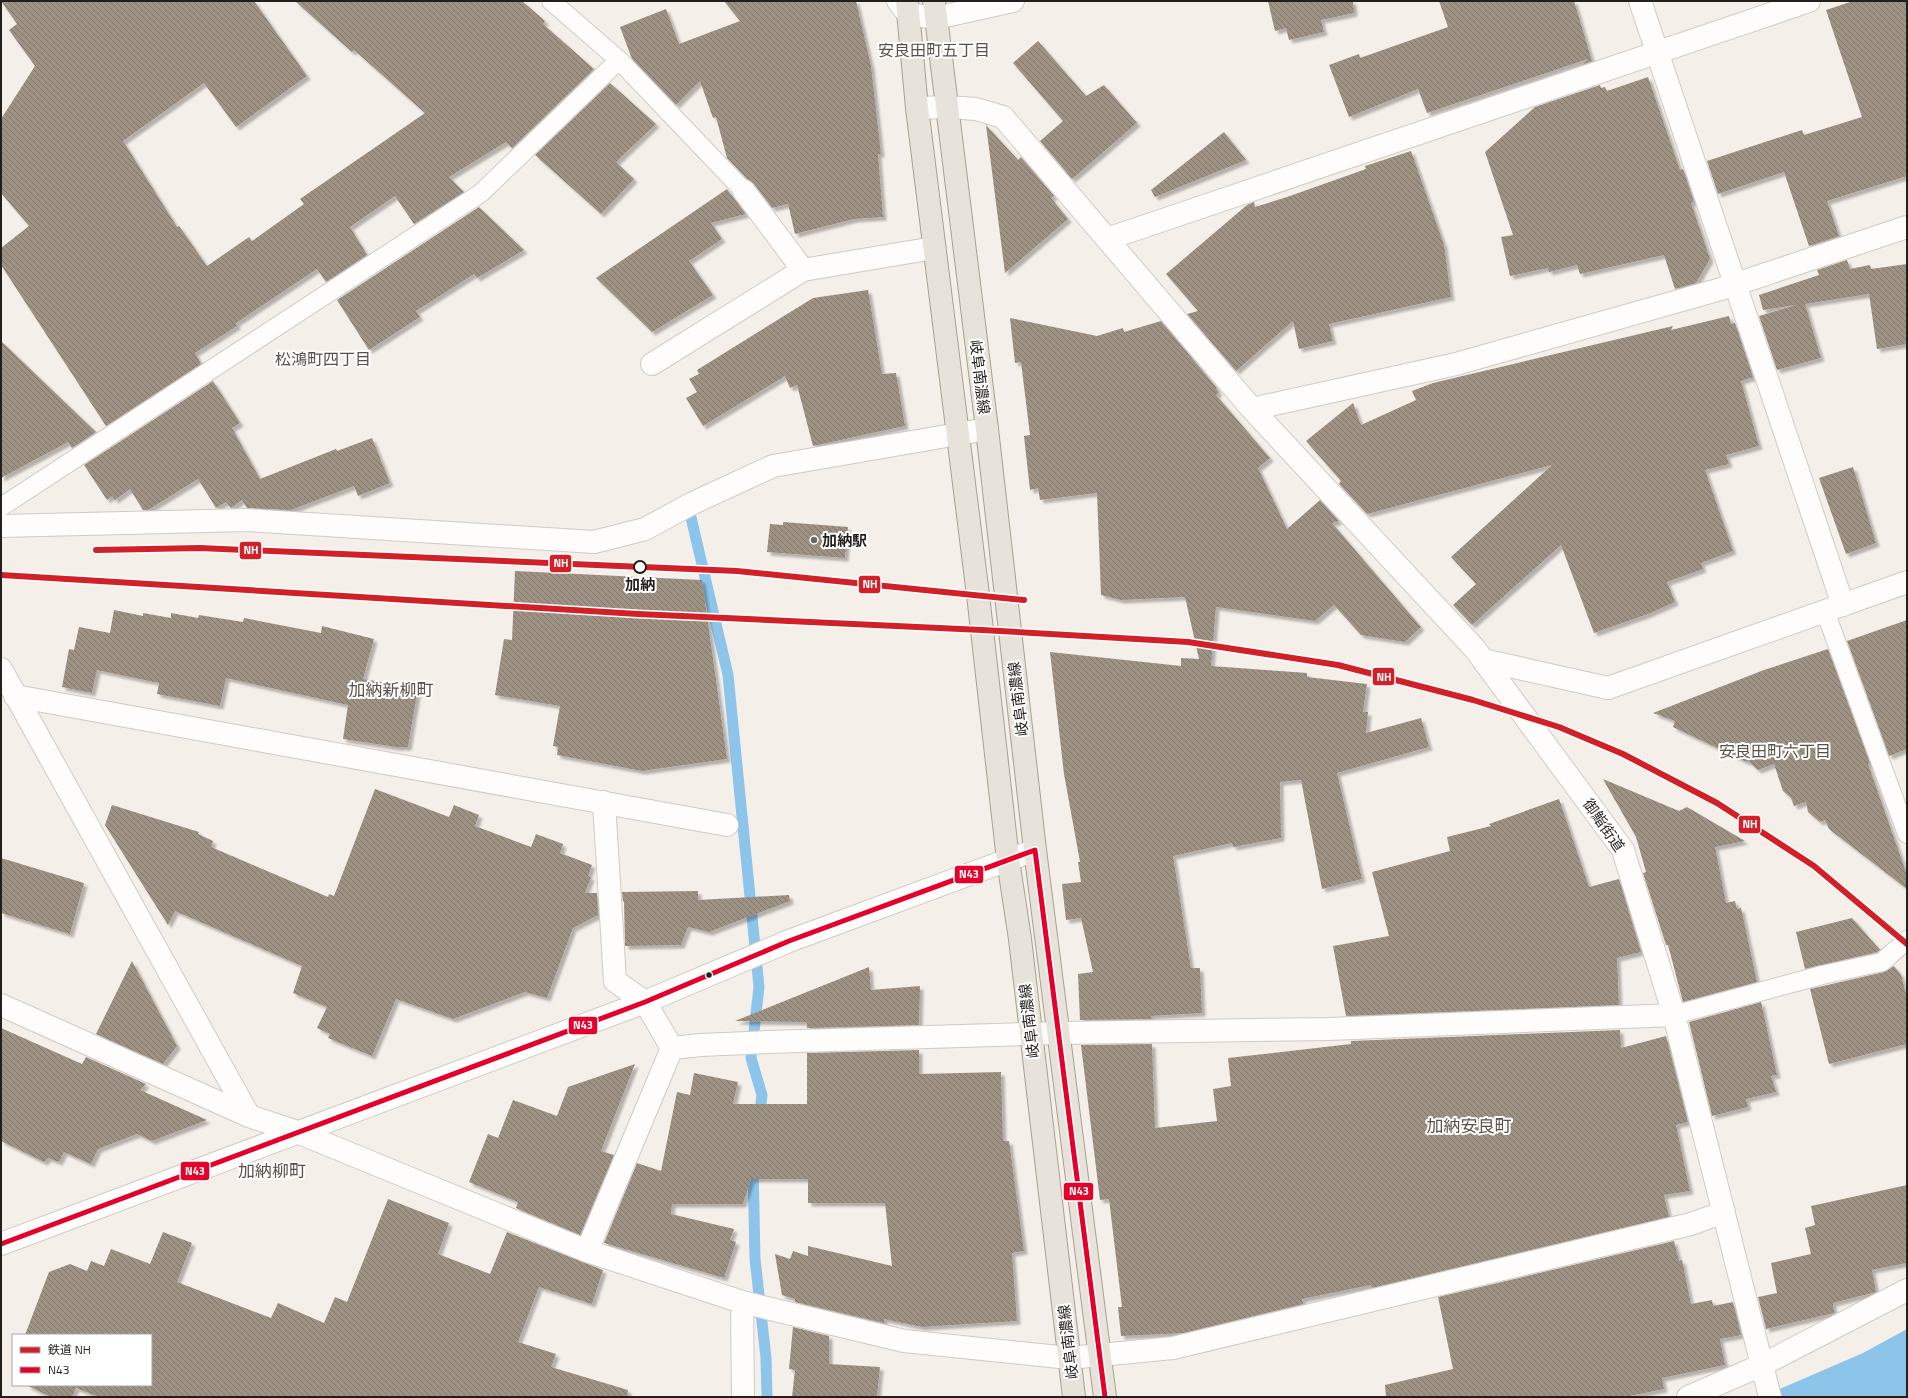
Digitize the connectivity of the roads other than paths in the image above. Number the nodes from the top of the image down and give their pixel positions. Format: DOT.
graph roads {
  1 [pos="551,1"];
  2 [pos="1013,1"];
  3 [pos="1640,1"];
  4 [pos="1809,1"];
  5 [pos="904,5"];
  6 [pos="935,9"];
  7 [pos="1657,53"];
  8 [pos="619,60"];
  9 [pos="947,107"];
  10 [pos="917,108"];
  11 [pos="744,191"];
  12 [pos="1907,227"];
  13 [pos="1107,238"];
  14 [pos="934,248"];
  15 [pos="803,270"];
  16 [pos="1735,284"];
  17 [pos="652,364"];
  18 [pos="1252,408"];
  19 [pos="986,429"];
  20 [pos="958,434"];
  21 [pos="1,507"];
  22 [pos="1,526"];
  23 [pos="1907,582"];
  24 [pos="1834,608"];
  25 [pos="1483,660"];
  26 [pos="1,669"];
  27 [pos="15,696"];
  28 [pos="604,802"];
  29 [pos="727,825"];
  30 [pos="1907,834"];
  31 [pos="1035,850"];
  32 [pos="1008,860"];
  33 [pos="1907,940"];
  34 [pos="645,1002"];
  35 [pos="1,1005"];
  36 [pos="1674,1016"];
  37 [pos="1058,1033"];
  38 [pos="1031,1034"];
  39 [pos="672,1048"];
  40 [pos="249,1116"];
  41 [pos="297,1132"];
  42 [pos="1724,1212"];
  43 [pos="1,1244"];
  44 [pos="587,1251"];
  45 [pos="1907,1290"];
  46 [pos="747,1303"];
  47 [pos="1100,1356"];
  48 [pos="1069,1358"];
  49 [pos="1766,1380"];
  50 [pos="743,1397"];
  51 [pos="1074,1397"];
  52 [pos="1105,1397"];
  53 [pos="1688,1397"];
  1 -- 8 [label="lane"];
  2 -- 6 [label="street"];
  3 -- 7 [label="street"];
  4 -- 7 [label="street"];
  5 -- 6 [label="street"];
  5 -- 10 [label="main road, 岐阜南濃線"];
  6 -- 9 [label="main road, 岐阜南濃線"];
  7 -- 13 [label="street"];
  7 -- 16 [label="street"];
  8 -- 11 [label="lane"];
  8 -- 21 [label="lane"];
  9 -- 10 [label="street, 御鮨街道"];
  9 -- 13 [label="street, 御鮨街道"];
  9 -- 19 [label="main road, 岐阜南濃線"];
  10 -- 14 [label="main road, 岐阜南濃線"];
  11 -- 15 [label="street"];
  12 -- 16 [label="street"];
  13 -- 18 [label="street, 御鮨街道"];
  14 -- 15 [label="street"];
  14 -- 20 [label="main road, 岐阜南濃線"];
  15 -- 17 [label="street"];
  16 -- 18 [label="street"];
  16 -- 24 [label="street"];
  18 -- 25 [label="street, 御鮨街道"];
  19 -- 20 [label="street"];
  19 -- 31 [label="main road, 岐阜南濃線"];
  20 -- 22 [label="street"];
  20 -- 32 [label="main road, 岐阜南濃線"];
  23 -- 24 [label="street"];
  24 -- 25 [label="street"];
  24 -- 30 [label="lane"];
  25 -- 36 [label="street, 御鮨街道"];
  26 -- 27 [label="street"];
  27 -- 28 [label="street"];
  27 -- 40 [label="street"];
  28 -- 29 [label="street"];
  28 -- 34 [label="street"];
  31 -- 32 [label="street"];
  31 -- 37 [label="main road, 岐阜南濃線"];
  32 -- 34 [label="street"];
  32 -- 38 [label="main road, 岐阜南濃線"];
  33 -- 36 [label="lane"];
  34 -- 39 [label="street"];
  34 -- 41 [label="street"];
  35 -- 40 [label="street"];
  36 -- 37 [label="street"];
  36 -- 42 [label="street, 御鮨街道"];
  37 -- 38 [label="street"];
  37 -- 47 [label="main road, 岐阜南濃線"];
  38 -- 39 [label="street"];
  38 -- 48 [label="main road, 岐阜南濃線"];
  39 -- 44 [label="street"];
  40 -- 41 [label="street"];
  41 -- 43 [label="street"];
  41 -- 44 [label="street"];
  42 -- 47 [label="street"];
  42 -- 49 [label="street, 御鮨街道"];
  44 -- 46 [label="street"];
  45 -- 49 [label="street"];
  46 -- 48 [label="street"];
  46 -- 50 [label="street"];
  47 -- 48 [label="street"];
  47 -- 52 [label="main road, 岐阜南濃線"];
  48 -- 51 [label="main road, 岐阜南濃線"];
  49 -- 53 [label="street"];
}
